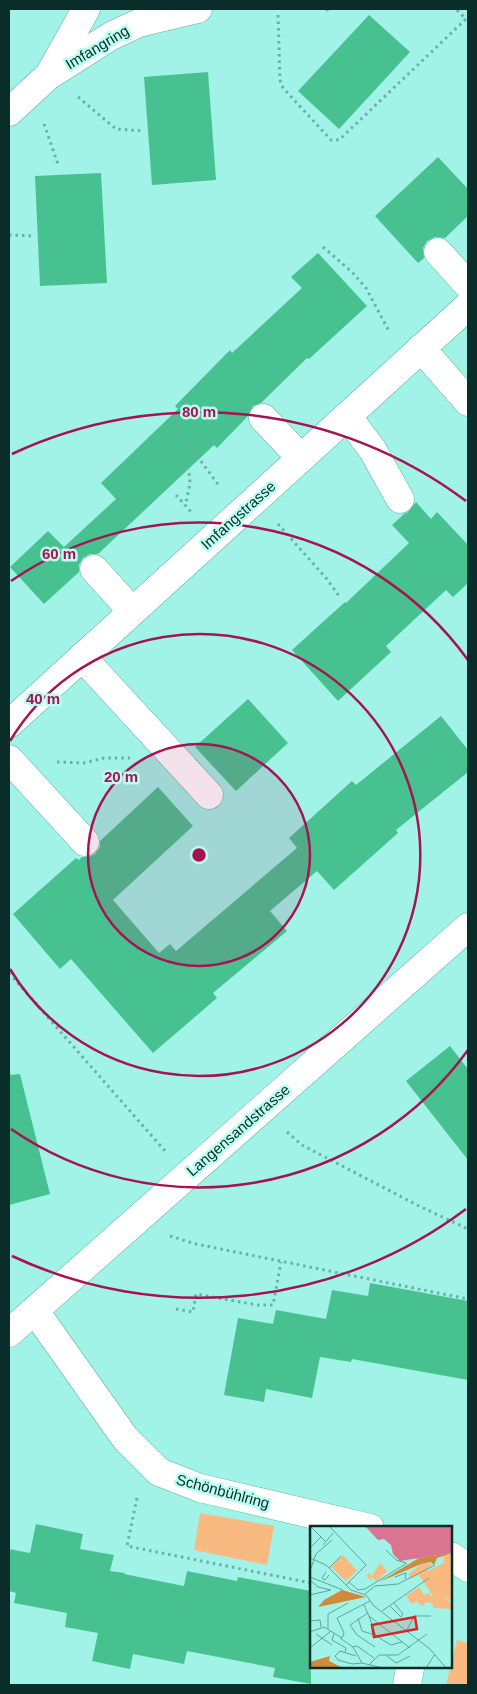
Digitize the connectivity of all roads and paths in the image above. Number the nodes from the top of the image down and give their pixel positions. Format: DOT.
graph roads {
  1 [pos="86,9"];
  2 [pos="198,9"];
  3 [pos="456,9"];
  4 [pos="278,15"];
  5 [pos="48,76"];
  6 [pos="73,92"];
  7 [pos="9,112"];
  8 [pos="41,118"];
  9 [pos="143,131"];
  10 [pos="59,167"];
  11 [pos="9,235"];
  12 [pos="34,236"];
  13 [pos="324,247"];
  14 [pos="438,252"];
  15 [pos="468,285"];
  16 [pos="468,306"];
  17 [pos="416,353"];
  18 [pos="468,402"];
  19 [pos="347,416"];
  20 [pos="175,417"];
  21 [pos="263,418"];
  22 [pos="171,455"];
  23 [pos="301,458"];
  24 [pos="400,499"];
  25 [pos="185,506"];
  26 [pos="242,511"];
  27 [pos="277,523"];
  28 [pos="94,568"];
  29 [pos="339,596"];
  30 [pos="132,611"];
  31 [pos="82,657"];
  32 [pos="9,724"];
  33 [pos="133,758"];
  34 [pos="16,767"];
  35 [pos="209,795"];
  36 [pos="85,842"];
  37 [pos="468,927"];
  38 [pos="9,973"];
  39 [pos="287,1132"];
  40 [pos="187,1176"];
  41 [pos="468,1229"];
  42 [pos="170,1236"];
  43 [pos="281,1262"];
  44 [pos="468,1299"];
  45 [pos="176,1309"];
  46 [pos="35,1311"];
  47 [pos="9,1333"];
  48 [pos="138,1493"];
  49 [pos="362,1526"];
  50 [pos="452,1557"];
  51 [pos="468,1568"];
  52 [pos="310,1582"];
  53 [pos="410,1669"];
  54 [pos="407,1685"];
  1 -- 5 [label="street"];
  2 -- 5 [label="street, Imfangring"];
  3 -- 4 [label="path"];
  5 -- 7 [label="street, Imfangring"];
  6 -- 9 [label="path"];
  8 -- 10 [label="path"];
  11 -- 12 [label="path"];
  13 -- 17 [label="path"];
  14 -- 15 [label="street"];
  16 -- 17 [label="street, Imfangstrasse"];
  17 -- 18 [label="street"];
  17 -- 19 [label="street, Imfangstrasse"];
  19 -- 23 [label="street, Imfangstrasse"];
  19 -- 24 [label="street"];
  20 -- 26 [label="path"];
  21 -- 23 [label="street"];
  22 -- 25 [label="path"];
  23 -- 26 [label="street, Imfangstrasse"];
  26 -- 30 [label="street, Imfangstrasse"];
  27 -- 29 [label="path"];
  28 -- 30 [label="street"];
  30 -- 31 [label="street, Imfangstrasse"];
  31 -- 32 [label="street, Imfangstrasse"];
  31 -- 35 [label="street"];
  33 -- 34 [label="path"];
  34 -- 36 [label="street"];
  37 -- 40 [label="street, Langensandstrasse"];
  38 -- 40 [label="path"];
  39 -- 41 [label="path"];
  40 -- 46 [label="street, Langensandstrasse"];
  42 -- 43 [label="path"];
  43 -- 44 [label="path"];
  43 -- 45 [label="path"];
  46 -- 47 [label="street, Langensandstrasse"];
  46 -- 49 [label="street, Schönbühlring"];
  48 -- 52 [label="path"];
  50 -- 51 [label="street"];
  53 -- 54 [label="street"];
}
